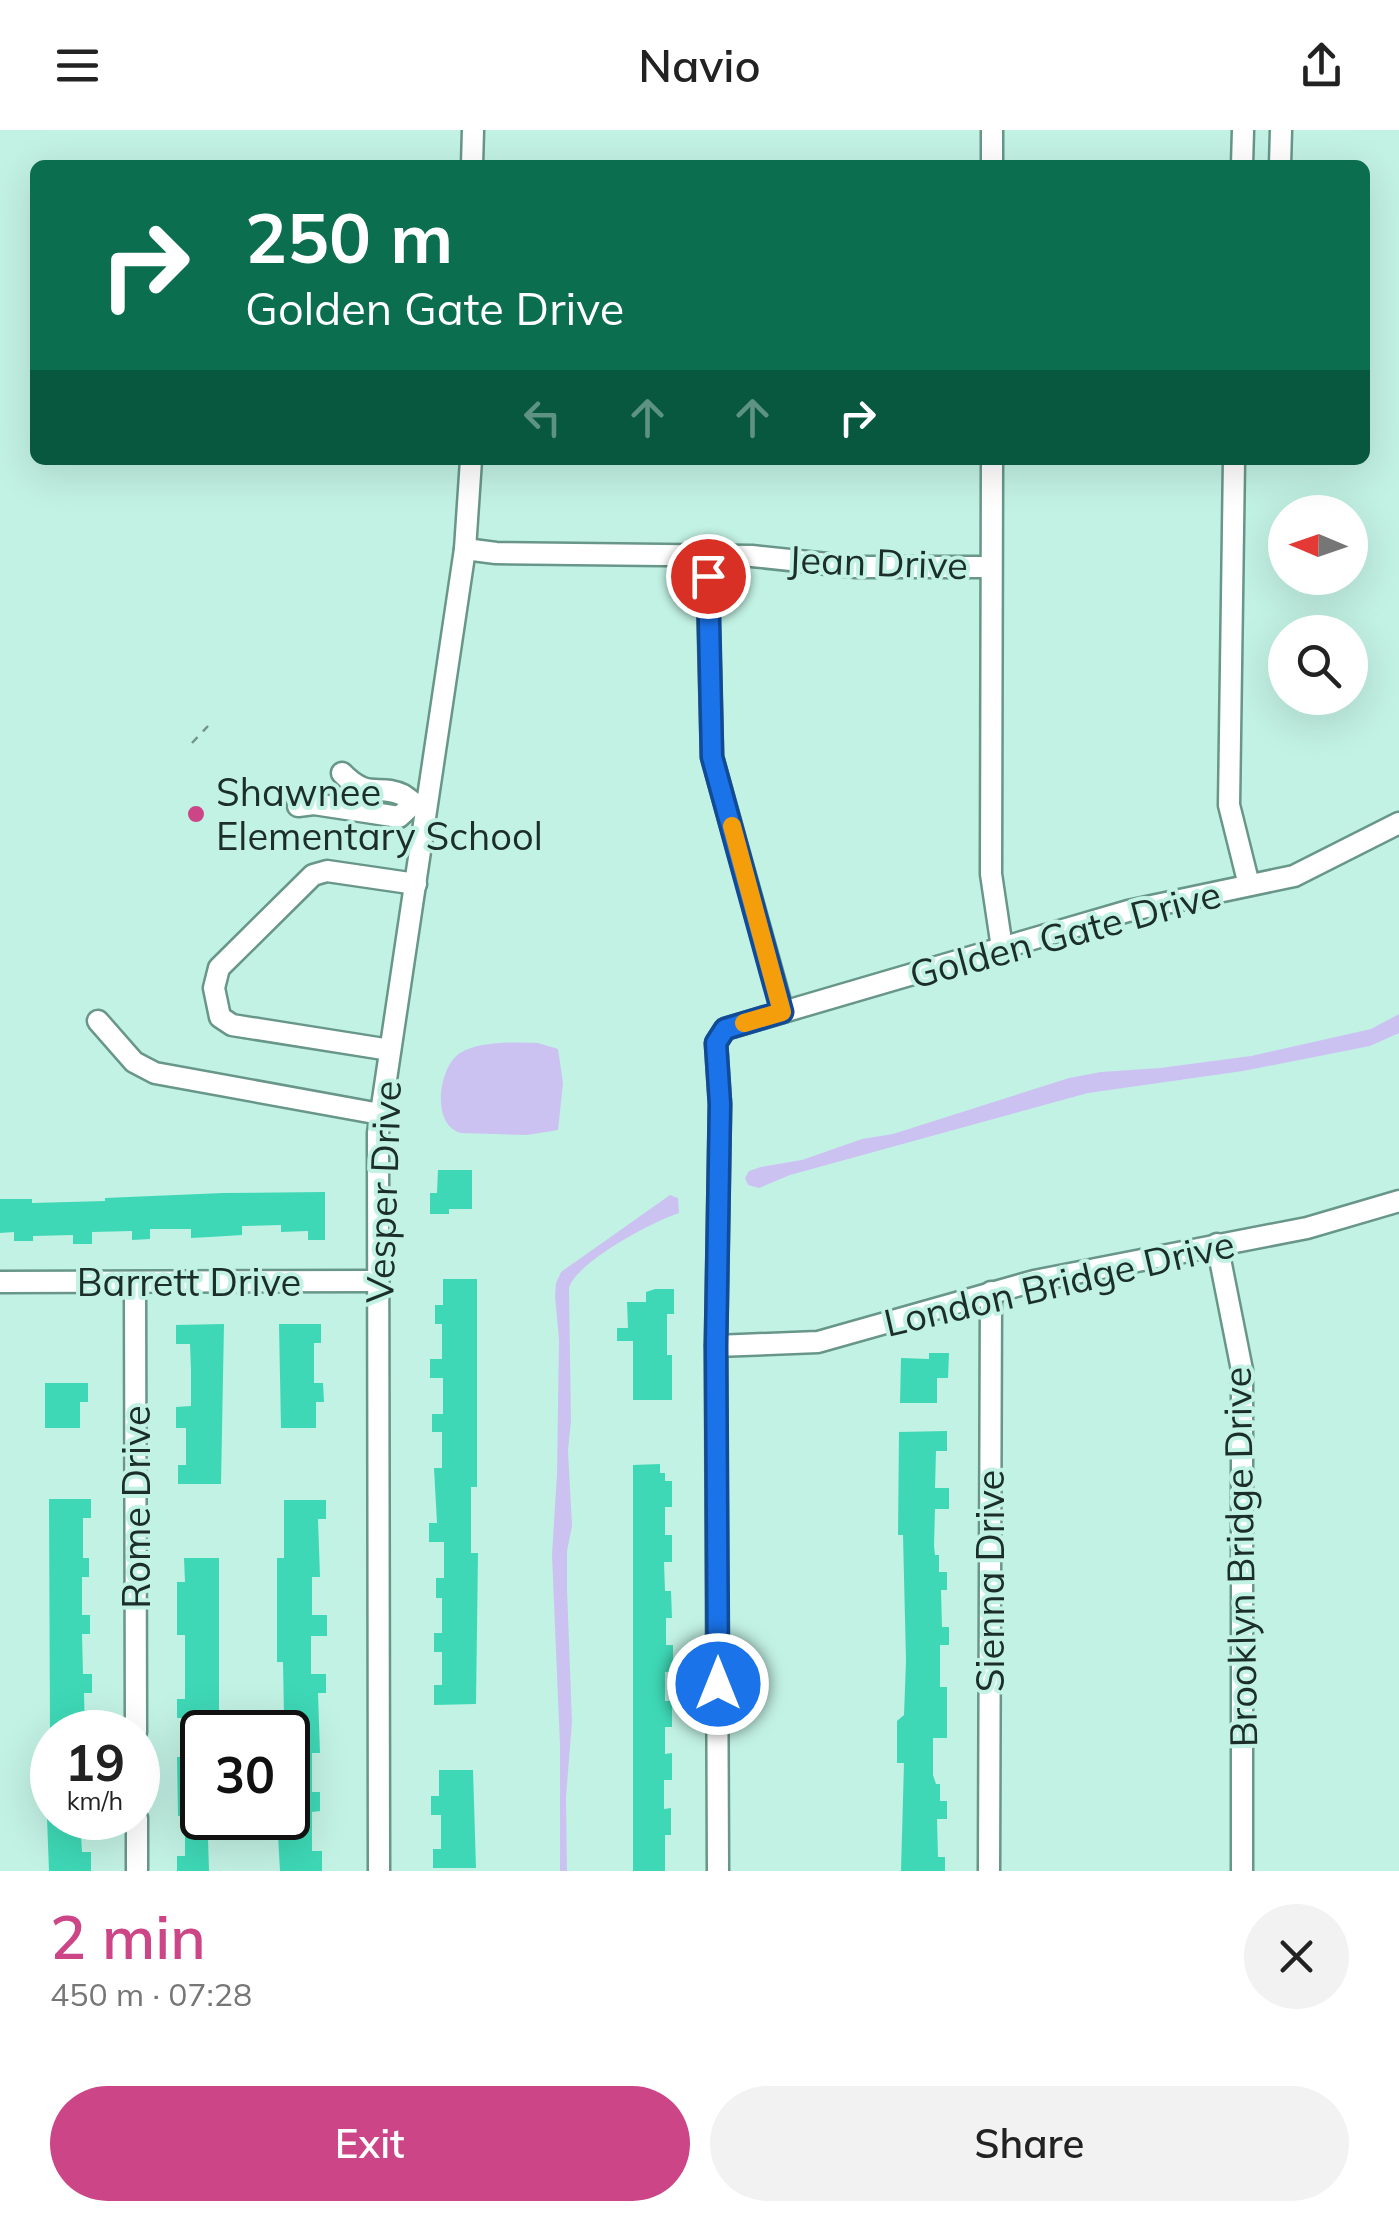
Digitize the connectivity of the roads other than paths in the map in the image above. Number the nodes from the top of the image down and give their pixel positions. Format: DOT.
graph roads {
  1 [pos="473,130"];
  2 [pos="992,130"];
  3 [pos="1243,130"];
  4 [pos="1281,130"];
  5 [pos="472,160"];
  6 [pos="992,160"];
  7 [pos="1242,160"];
  8 [pos="1280,160"];
  9 [pos="471,465"];
  10 [pos="992,465"];
  11 [pos="1234,465"];
  12 [pos="465,550"];
  13 [pos="707,556"];
  14 [pos="992,567"];
  15 [pos="342,772"];
  16 [pos="298,806"];
  17 [pos="419,806"];
  18 [pos="1399,823"];
  19 [pos="416,884"];
  20 [pos="1250,886"];
  21 [pos="1002,948"];
  22 [pos="782,1012"];
  23 [pos="98,1021"];
  24 [pos="390,1050"];
  25 [pos="380,1114"];
  26 [pos="1399,1201"];
  27 [pos="1217,1244"];
  28 [pos="378,1281"];
  29 [pos="0,1282"];
  30 [pos="135,1282"];
  31 [pos="990,1292"];
  32 [pos="716,1346"];
  33 [pos="136,1710"];
  34 [pos="136,1840"];
  35 [pos="137,1871"];
  36 [pos="379,1871"];
  37 [pos="718,1871"];
  38 [pos="989,1871"];
  39 [pos="1242,1871"];
  1 -- 5 [label="street"];
  2 -- 6 [label="street"];
  3 -- 7 [label="street"];
  4 -- 8 [label="street"];
  9 -- 12 [label="street, Vesper Drive"];
  10 -- 14 [label="street"];
  11 -- 20 [label="street"];
  12 -- 13 [label="street, Jean Drive"];
  12 -- 17 [label="street, Vesper Drive"];
  13 -- 14 [label="street, Jean Drive"];
  13 -- 22 [label="street"];
  14 -- 21 [label="street"];
  15 -- 17 [label="street"];
  16 -- 17 [label="street"];
  17 -- 19 [label="street, Vesper Drive"];
  18 -- 20 [label="street, Golden Gate Drive"];
  19 -- 24 [label="street, Vesper Drive"];
  19 -- 24 [label="street"];
  20 -- 21 [label="street, Golden Gate Drive"];
  21 -- 22 [label="street, Golden Gate Drive"];
  22 -- 32 [label="street, Golden Gate Drive"];
  23 -- 25 [label="street"];
  24 -- 25 [label="street, Vesper Drive"];
  25 -- 28 [label="street, Vesper Drive"];
  26 -- 27 [label="street, London Bridge Drive"];
  27 -- 31 [label="street, London Bridge Drive"];
  27 -- 39 [label="street, Brooklyn Bridge Drive"];
  28 -- 30 [label="street, Barrett Drive"];
  28 -- 36 [label="street, Vesper Drive"];
  29 -- 30 [label="street, Barrett Drive"];
  30 -- 33 [label="street, Rome Drive"];
  31 -- 32 [label="street, London Bridge Drive"];
  31 -- 38 [label="street, Sienna Drive"];
  32 -- 37 [label="street"];
  34 -- 35 [label="street"];
}
